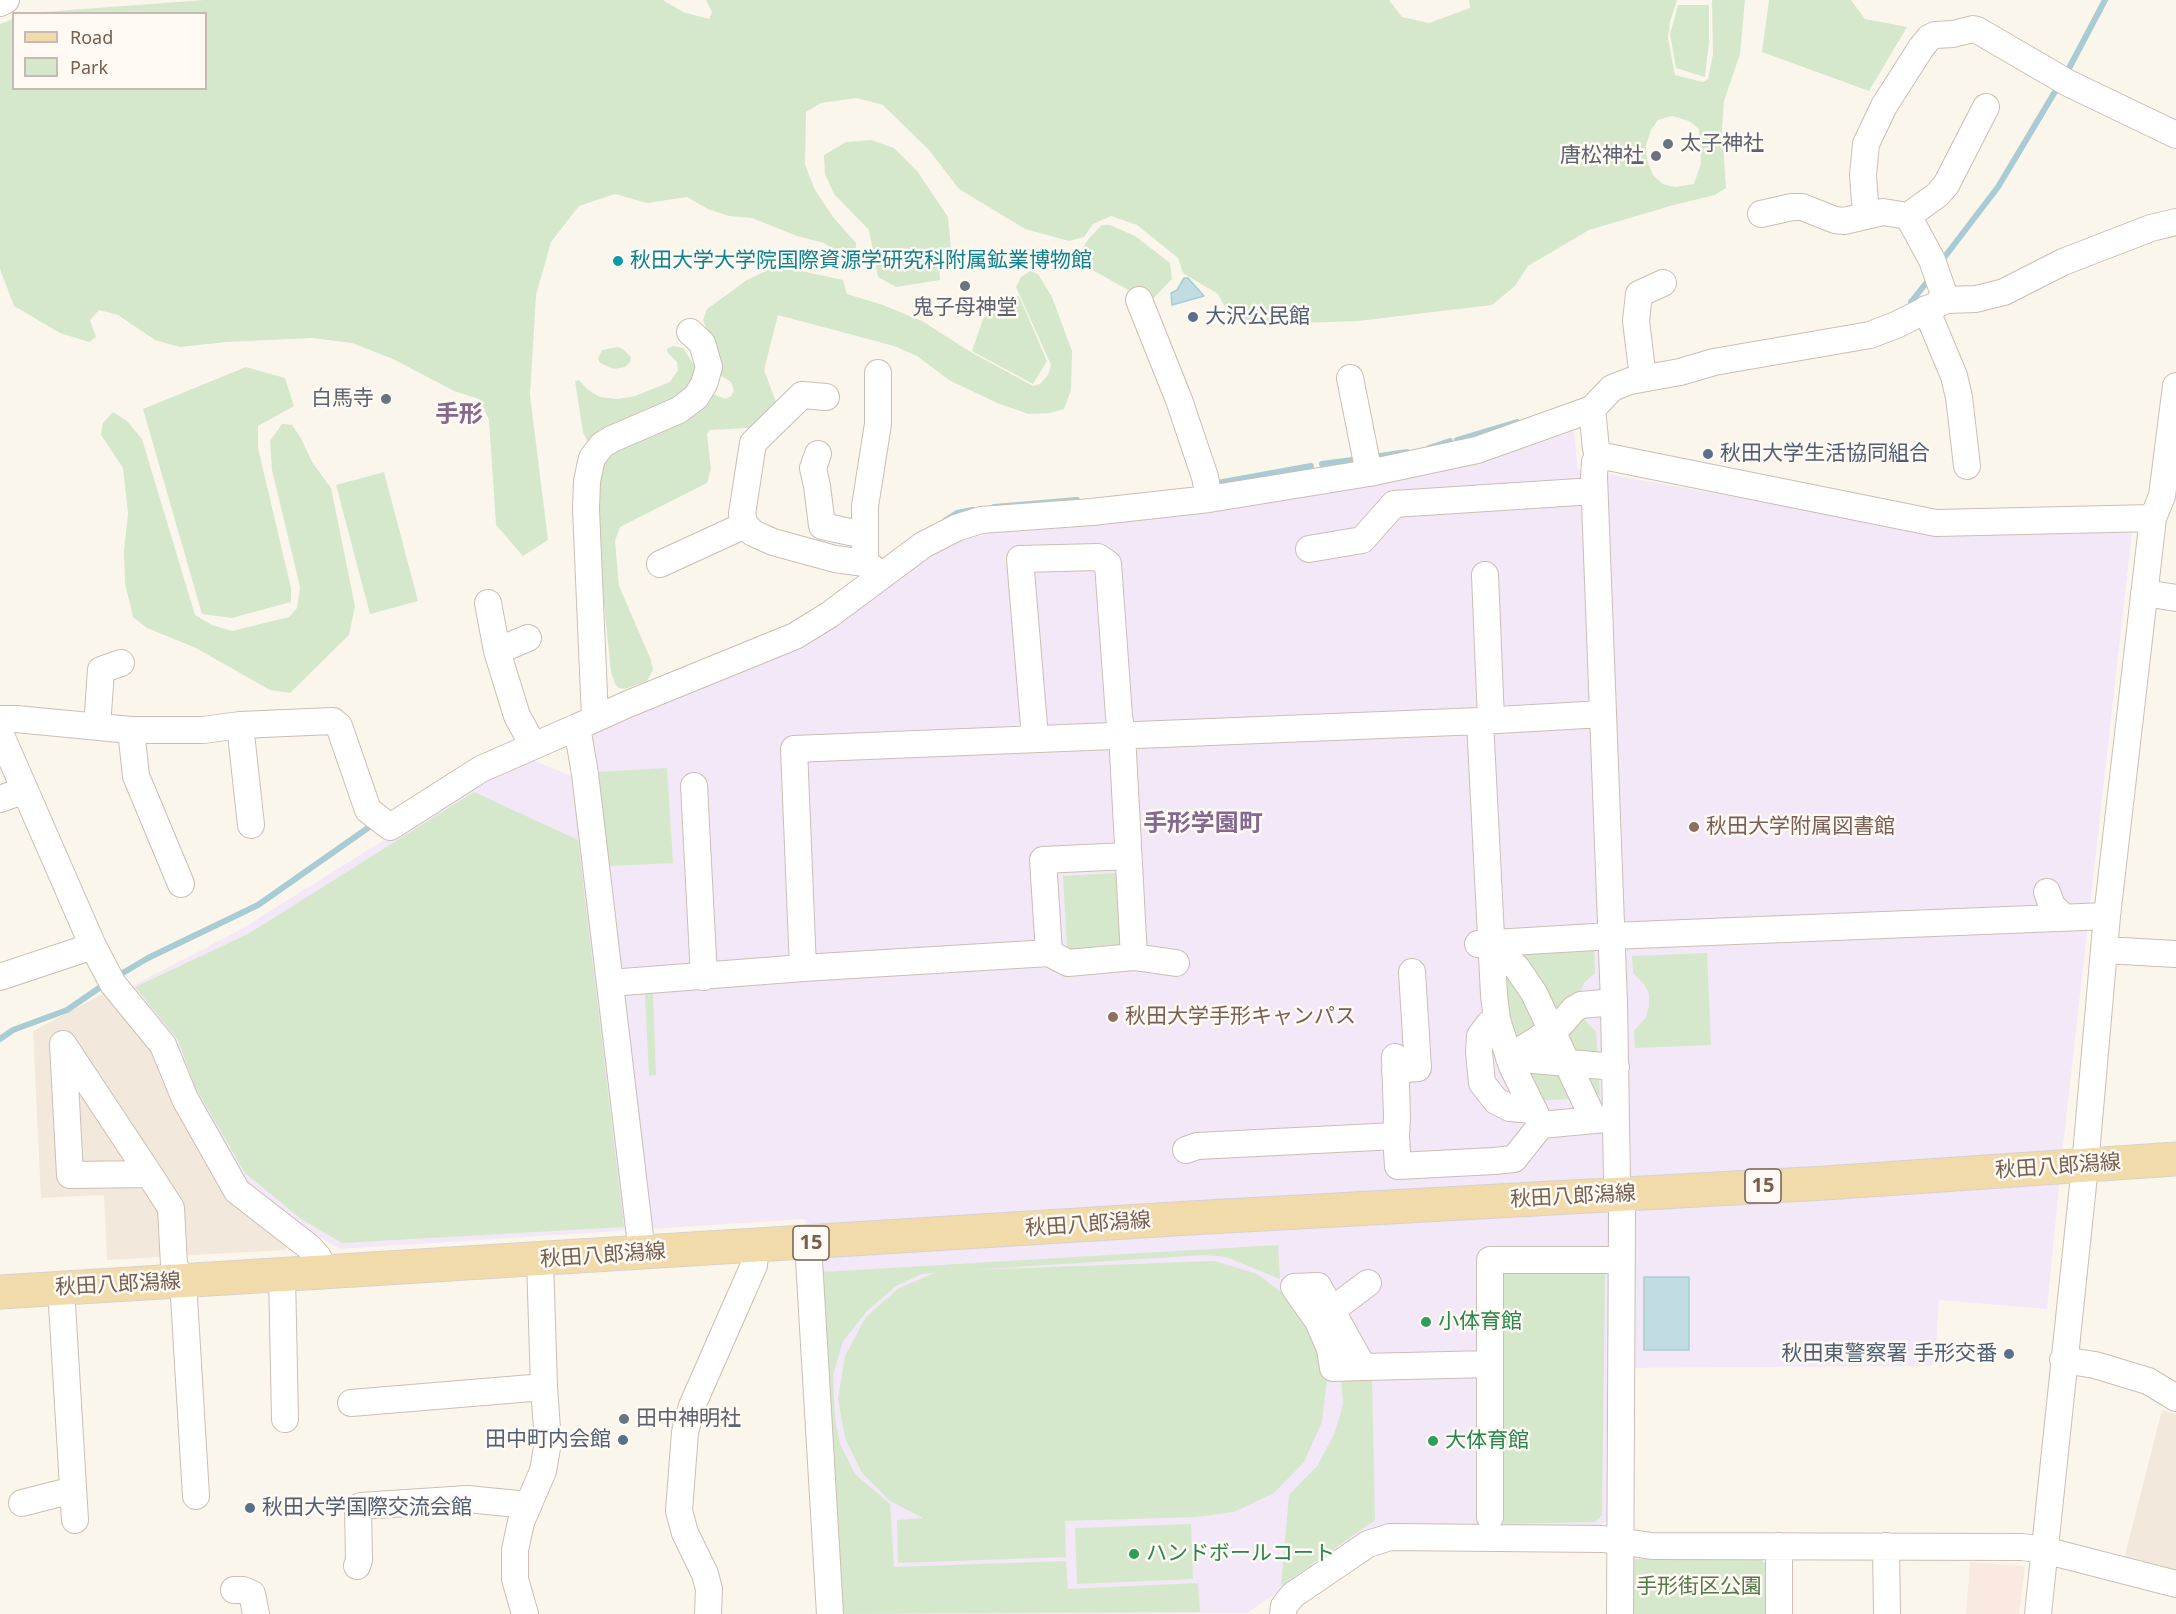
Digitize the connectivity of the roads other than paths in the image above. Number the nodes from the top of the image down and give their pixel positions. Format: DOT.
graph roads {
  1 [pos="6,0"];
  2 [pos="0,3"];
  3 [pos="1986,107"];
  4 [pos="2176,135"];
  5 [pos="1761,214"];
  6 [pos="1866,215"];
  7 [pos="1908,216"];
  8 [pos="2176,222"];
  9 [pos="1663,283"];
  10 [pos="1937,288"];
  11 [pos="1139,300"];
  12 [pos="690,332"];
  13 [pos="878,373"];
  14 [pos="1350,378"];
  15 [pos="1643,378"];
  16 [pos="2176,386"];
  17 [pos="826,397"];
  18 [pos="1592,409"];
  19 [pos="2172,447"];
  20 [pos="818,454"];
  21 [pos="1599,454"];
  22 [pos="1368,463"];
  23 [pos="1967,466"];
  24 [pos="1207,488"];
  25 [pos="1595,500"];
  26 [pos="2153,518"];
  27 [pos="746,525"];
  28 [pos="864,535"];
  29 [pos="1309,549"];
  30 [pos="660,564"];
  31 [pos="874,569"];
  32 [pos="1485,575"];
  33 [pos="2144,593"];
  34 [pos="2176,598"];
  35 [pos="488,603"];
  36 [pos="528,638"];
  37 [pos="497,651"];
  38 [pos="121,663"];
  39 [pos="1603,714"];
  40 [pos="0,719"];
  41 [pos="1486,720"];
  42 [pos="586,723"];
  43 [pos="240,726"];
  44 [pos="97,727"];
  45 [pos="130,730"];
  46 [pos="0,733"];
  47 [pos="1122,734"];
  48 [pos="1035,738"];
  49 [pos="533,745"];
  50 [pos="694,786"];
  51 [pos="25,790"];
  52 [pos="0,799"];
  53 [pos="251,825"];
  54 [pos="1127,856"];
  55 [pos="181,885"];
  56 [pos="2047,892"];
  57 [pos="2107,916"];
  58 [pos="2064,917"];
  59 [pos="1611,936"];
  60 [pos="1485,944"];
  61 [pos="93,946"];
  62 [pos="2104,950"];
  63 [pos="1048,953"];
  64 [pos="2176,954"];
  65 [pos="1134,957"];
  66 [pos="1176,963"];
  67 [pos="802,968"];
  68 [pos="1412,972"];
  69 [pos="0,977"];
  70 [pos="704,977"];
  71 [pos="610,983"];
  72 [pos="1614,1002"];
  73 [pos="1497,1020"];
  74 [pos="1552,1030"];
  75 [pos="1509,1058"];
  76 [pos="1616,1059"];
  77 [pos="1568,1064"];
  78 [pos="1537,1117"];
  79 [pos="1605,1119"];
  80 [pos="1396,1136"];
  81 [pos="1186,1149"];
  82 [pos="2176,1158"];
  83 [pos="2085,1166"];
  84 [pos="149,1174"];
  85 [pos="1622,1194"];
  86 [pos="808,1243"];
  87 [pos="756,1246"];
  88 [pos="642,1253"];
  89 [pos="540,1260"];
  90 [pos="1622,1260"];
  91 [pos="327,1273"];
  92 [pos="282,1275"];
  93 [pos="183,1281"];
  94 [pos="1368,1283"];
  95 [pos="61,1288"];
  96 [pos="0,1292"];
  97 [pos="1332,1310"];
  98 [pos="2063,1360"];
  99 [pos="1490,1364"];
  100 [pos="1364,1367"];
  101 [pos="544,1387"];
  102 [pos="2174,1397"];
  103 [pos="351,1403"];
  104 [pos="285,1419"];
  105 [pos="73,1490"];
  106 [pos="196,1496"];
  107 [pos="22,1503"];
  108 [pos="528,1505"];
  109 [pos="1490,1517"];
  110 [pos="75,1520"];
  111 [pos="1619,1542"];
  112 [pos="1779,1546"];
  113 [pos="1886,1546"];
  114 [pos="2044,1550"];
  115 [pos="357,1566"];
  116 [pos="2176,1584"];
  117 [pos="234,1590"];
  118 [pos="256,1614"];
  119 [pos="525,1614"];
  120 [pos="708,1614"];
  121 [pos="831,1614"];
  122 [pos="1283,1614"];
  123 [pos="1620,1614"];
  124 [pos="1779,1614"];
  125 [pos="1887,1614"];
  126 [pos="2038,1614"];
  1 -- 2 [label="street"];
  3 -- 7 [label="street"];
  4 -- 6 [label="street"];
  5 -- 6 [label="street"];
  6 -- 7 [label="street"];
  7 -- 10 [label="street"];
  8 -- 10 [label="street"];
  9 -- 15 [label="street"];
  10 -- 15 [label="street"];
  10 -- 23 [label="street"];
  11 -- 24 [label="street"];
  12 -- 42 [label="street"];
  13 -- 28 [label="street"];
  14 -- 22 [label="street"];
  15 -- 18 [label="street"];
  16 -- 19 [label="street"];
  17 -- 27 [label="street"];
  18 -- 21 [label="street"];
  18 -- 22 [label="street"];
  19 -- 26 [label="street"];
  20 -- 28 [label="street"];
  21 -- 25 [label="street"];
  21 -- 26 [label="street"];
  22 -- 24 [label="street"];
  24 -- 31 [label="street"];
  25 -- 29 [label="street"];
  25 -- 39 [label="street"];
  26 -- 33 [label="street"];
  27 -- 30 [label="street"];
  27 -- 31 [label="street"];
  28 -- 31 [label="street"];
  31 -- 42 [label="street"];
  32 -- 41 [label="street"];
  33 -- 34 [label="street"];
  33 -- 57 [label="street"];
  35 -- 37 [label="street"];
  36 -- 37 [label="street"];
  37 -- 49 [label="street"];
  38 -- 44 [label="street"];
  39 -- 41 [label="street"];
  39 -- 59 [label="street"];
  40 -- 44 [label="street"];
  41 -- 47 [label="street"];
  41 -- 60 [label="street"];
  42 -- 49 [label="street"];
  42 -- 71 [label="street"];
  43 -- 45 [label="street"];
  43 -- 49 [label="street"];
  43 -- 53 [label="street"];
  44 -- 45 [label="street"];
  45 -- 55 [label="street"];
  46 -- 51 [label="street"];
  47 -- 48 [label="street"];
  47 -- 48 [label="street"];
  47 -- 54 [label="street"];
  48 -- 67 [label="street"];
  50 -- 70 [label="street"];
  51 -- 52 [label="street"];
  51 -- 61 [label="street"];
  54 -- 63 [label="street"];
  54 -- 65 [label="street"];
  56 -- 58 [label="street"];
  57 -- 58 [label="street"];
  57 -- 62 [label="street"];
  58 -- 59 [label="street"];
  59 -- 60 [label="street"];
  59 -- 72 [label="street"];
  60 -- 73 [label="street"];
  60 -- 74 [label="street"];
  61 -- 69 [label="street"];
  61 -- 91 [label="street"];
  62 -- 64 [label="street"];
  62 -- 83 [label="street"];
  63 -- 65 [label="street"];
  63 -- 67 [label="street"];
  65 -- 66 [label="street"];
  67 -- 70 [label="street"];
  68 -- 80 [label="street"];
  70 -- 71 [label="street"];
  71 -- 88 [label="street"];
  72 -- 74 [label="street"];
  72 -- 76 [label="street"];
  73 -- 75 [label="street"];
  73 -- 78 [label="street"];
  74 -- 75 [label="street"];
  74 -- 77 [label="street"];
  75 -- 77 [label="street"];
  75 -- 78 [label="street"];
  76 -- 77 [label="street"];
  76 -- 79 [label="street"];
  77 -- 79 [label="street"];
  78 -- 79 [label="street"];
  78 -- 80 [label="street"];
  79 -- 85 [label="street"];
  80 -- 81 [label="street"];
  82 -- 83 [label="main road, 秋田八郎潟線 / 15"];
  83 -- 85 [label="main road, 秋田八郎潟線 / 15"];
  83 -- 98 [label="street"];
  84 -- 84 [label="street"];
  84 -- 93 [label="street"];
  85 -- 86 [label="main road, 秋田八郎潟線 / 15"];
  85 -- 90 [label="street"];
  86 -- 87 [label="main road, 秋田八郎潟線 / 15"];
  86 -- 121 [label="street"];
  87 -- 88 [label="main road, 秋田八郎潟線 / 15"];
  87 -- 120 [label="street"];
  88 -- 89 [label="main road, 秋田八郎潟線 / 15"];
  89 -- 91 [label="main road, 秋田八郎潟線 / 15"];
  89 -- 101 [label="street"];
  90 -- 99 [label="street"];
  90 -- 111 [label="street"];
  91 -- 92 [label="main road, 秋田八郎潟線 / 15"];
  92 -- 93 [label="main road, 秋田八郎潟線 / 15"];
  92 -- 104 [label="street"];
  93 -- 95 [label="main road, 秋田八郎潟線 / 15"];
  93 -- 106 [label="street"];
  94 -- 97 [label="street"];
  95 -- 96 [label="main road, 秋田八郎潟線 / 15"];
  95 -- 105 [label="street"];
  97 -- 100 [label="street"];
  97 -- 100 [label="street"];
  98 -- 102 [label="street"];
  98 -- 114 [label="street"];
  99 -- 100 [label="street"];
  99 -- 109 [label="street"];
  101 -- 103 [label="street"];
  101 -- 108 [label="street"];
  105 -- 107 [label="street"];
  105 -- 110 [label="street"];
  108 -- 115 [label="street"];
  108 -- 119 [label="street"];
  111 -- 112 [label="street"];
  111 -- 122 [label="street"];
  111 -- 123 [label="street"];
  112 -- 113 [label="street"];
  112 -- 124 [label="street"];
  113 -- 114 [label="street"];
  113 -- 125 [label="street"];
  114 -- 116 [label="street"];
  114 -- 126 [label="street"];
  117 -- 118 [label="street"];
}
